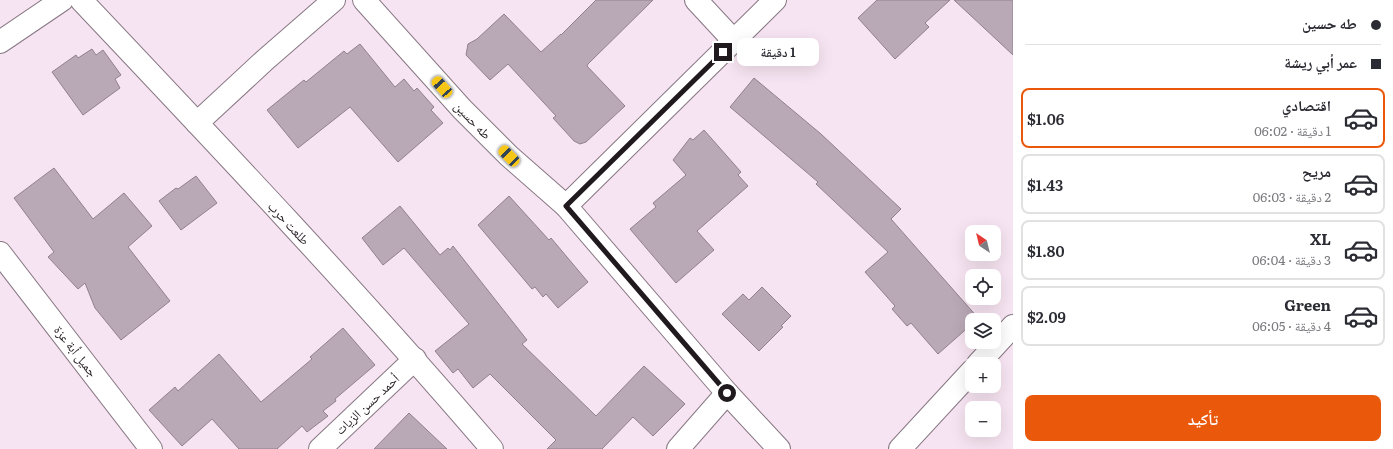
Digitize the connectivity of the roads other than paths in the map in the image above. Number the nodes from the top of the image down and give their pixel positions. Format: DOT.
graph roads {
  1 [pos="62,0"];
  2 [pos="81,0"];
  3 [pos="334,0"];
  4 [pos="364,0"];
  5 [pos="696,0"];
  6 [pos="775,0"];
  7 [pos="734,41"];
  8 [pos="0,42"];
  9 [pos="197,123"];
  10 [pos="566,206"];
  11 [pos="0,253"];
  12 [pos="1013,326"];
  13 [pos="984,357"];
  14 [pos="415,359"];
  15 [pos="965,379"];
  16 [pos="727,393"];
  17 [pos="151,449"];
  18 [pos="320,449"];
  19 [pos="492,449"];
  20 [pos="678,449"];
  21 [pos="779,449"];
  22 [pos="900,449"];
  1 -- 8 [label="street"];
  2 -- 9 [label="street, طلعت حرب"];
  3 -- 9 [label="street"];
  4 -- 10 [label="street, طه حسين"];
  5 -- 7 [label="street"];
  6 -- 7 [label="street"];
  7 -- 10 [label="street"];
  9 -- 14 [label="street, طلعت حرب"];
  10 -- 16 [label="street, طه حسين"];
  11 -- 17 [label="street, جميل أبة عزة"];
  12 -- 13 [label="street"];
  14 -- 18 [label="street, أحمد حسن الزيات"];
  14 -- 19 [label="street, طلعت حرب"];
  15 -- 22 [label="street"];
  16 -- 20 [label="street"];
  16 -- 21 [label="street, طه حسين"];
}
